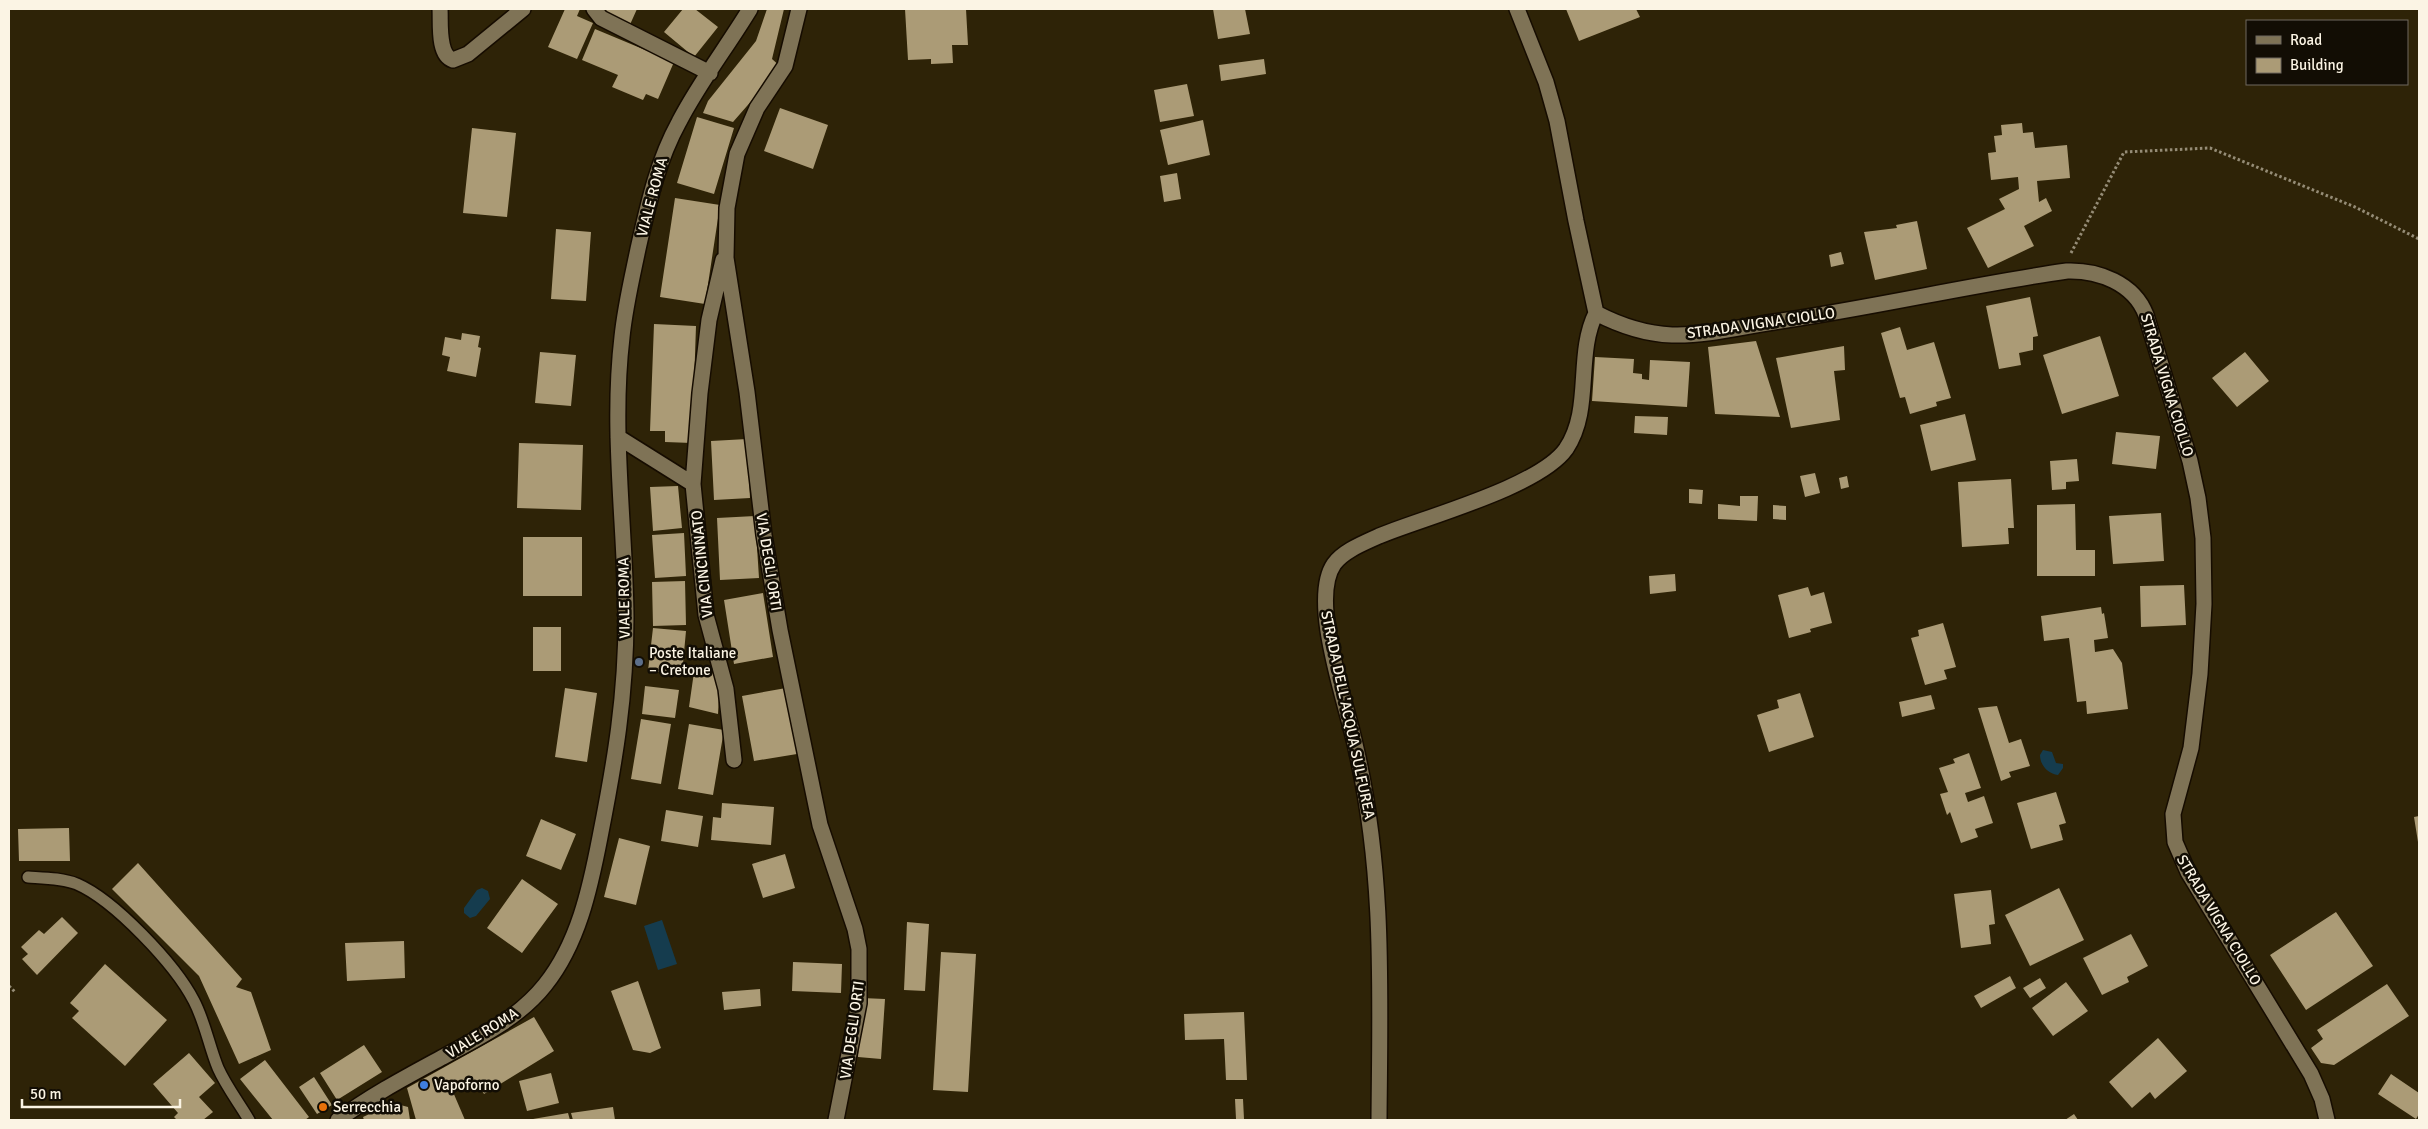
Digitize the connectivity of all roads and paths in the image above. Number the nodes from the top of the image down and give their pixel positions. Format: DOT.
graph roads {
  1 [pos="440,9"];
  2 [pos="523,9"];
  3 [pos="594,9"];
  4 [pos="750,9"];
  5 [pos="799,9"];
  6 [pos="1517,9"];
  7 [pos="710,73"];
  8 [pos="2419,239"];
  9 [pos="726,247"];
  10 [pos="2062,272"];
  11 [pos="1596,313"];
  12 [pos="618,437"];
  13 [pos="693,484"];
  14 [pos="734,760"];
  15 [pos="28,877"];
  16 [pos="9,986"];
  17 [pos="15,992"];
  18 [pos="249,1120"];
  19 [pos="338,1120"];
  20 [pos="836,1120"];
  21 [pos="1379,1120"];
  22 [pos="2327,1120"];
  1 -- 2 [label="street"];
  3 -- 7 [label="street"];
  4 -- 7 [label="street, VIALE ROMA"];
  5 -- 9 [label="street, VIA DEGLI ORTI"];
  6 -- 11 [label="street"];
  7 -- 12 [label="street, VIALE ROMA"];
  8 -- 10 [label="path"];
  9 -- 13 [label="street, VIA CINCINNATO"];
  9 -- 20 [label="street, VIA DEGLI ORTI"];
  10 -- 11 [label="street, STRADA VIGNA CIOLLO"];
  10 -- 22 [label="street, STRADA VIGNA CIOLLO"];
  11 -- 21 [label="street, STRADA DELL'ACQUA SULFUREA"];
  12 -- 13 [label="street"];
  12 -- 19 [label="street, VIALE ROMA"];
  13 -- 14 [label="street, VIA CINCINNATO"];
  15 -- 18 [label="lane"];
  16 -- 17 [label="path"];
}
